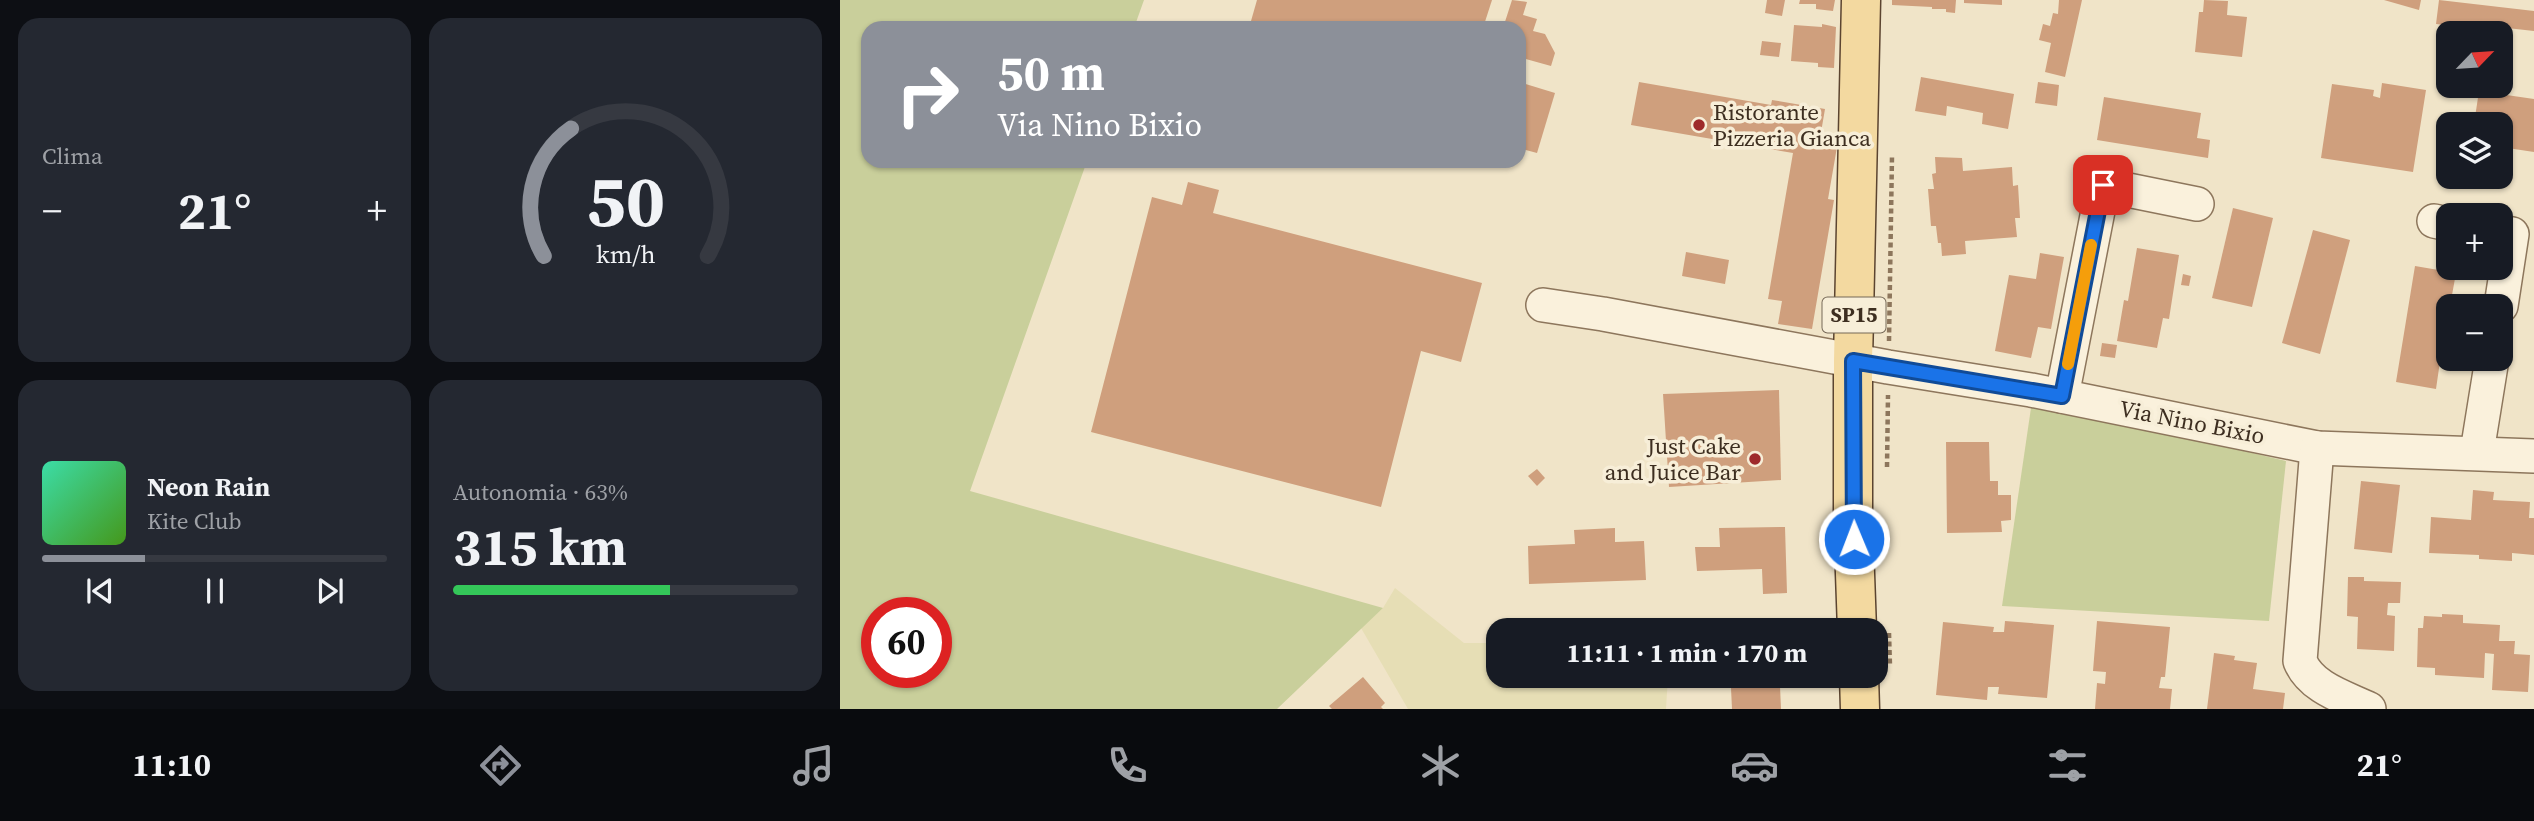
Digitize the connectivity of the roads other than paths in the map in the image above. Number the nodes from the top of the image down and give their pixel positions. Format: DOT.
graph roads {
  1 [pos="1861,0"];
  2 [pos="2197,204"];
  3 [pos="1542,305"];
  4 [pos="1870,364"];
  5 [pos="2490,371"];
  6 [pos="2062,396"];
  7 [pos="2317,448"];
  8 [pos="2477,452"];
  9 [pos="2534,456"];
  10 [pos="1871,618"];
  11 [pos="1869,688"];
  12 [pos="1860,709"];
  13 [pos="2369,709"];
  1 -- 4 [label="main road, SP15"];
  2 -- 6 [label="street"];
  3 -- 4 [label="street, Via Nino Bixio"];
  4 -- 6 [label="street, Via Nino Bixio"];
  4 -- 10 [label="main road, SP15"];
  5 -- 8 [label="street"];
  6 -- 7 [label="street, Via Nino Bixio"];
  7 -- 8 [label="street, Via Nino Bixio"];
  7 -- 13 [label="street"];
  8 -- 9 [label="street, Via Nino Bixio"];
  11 -- 12 [label="main road"];
}
